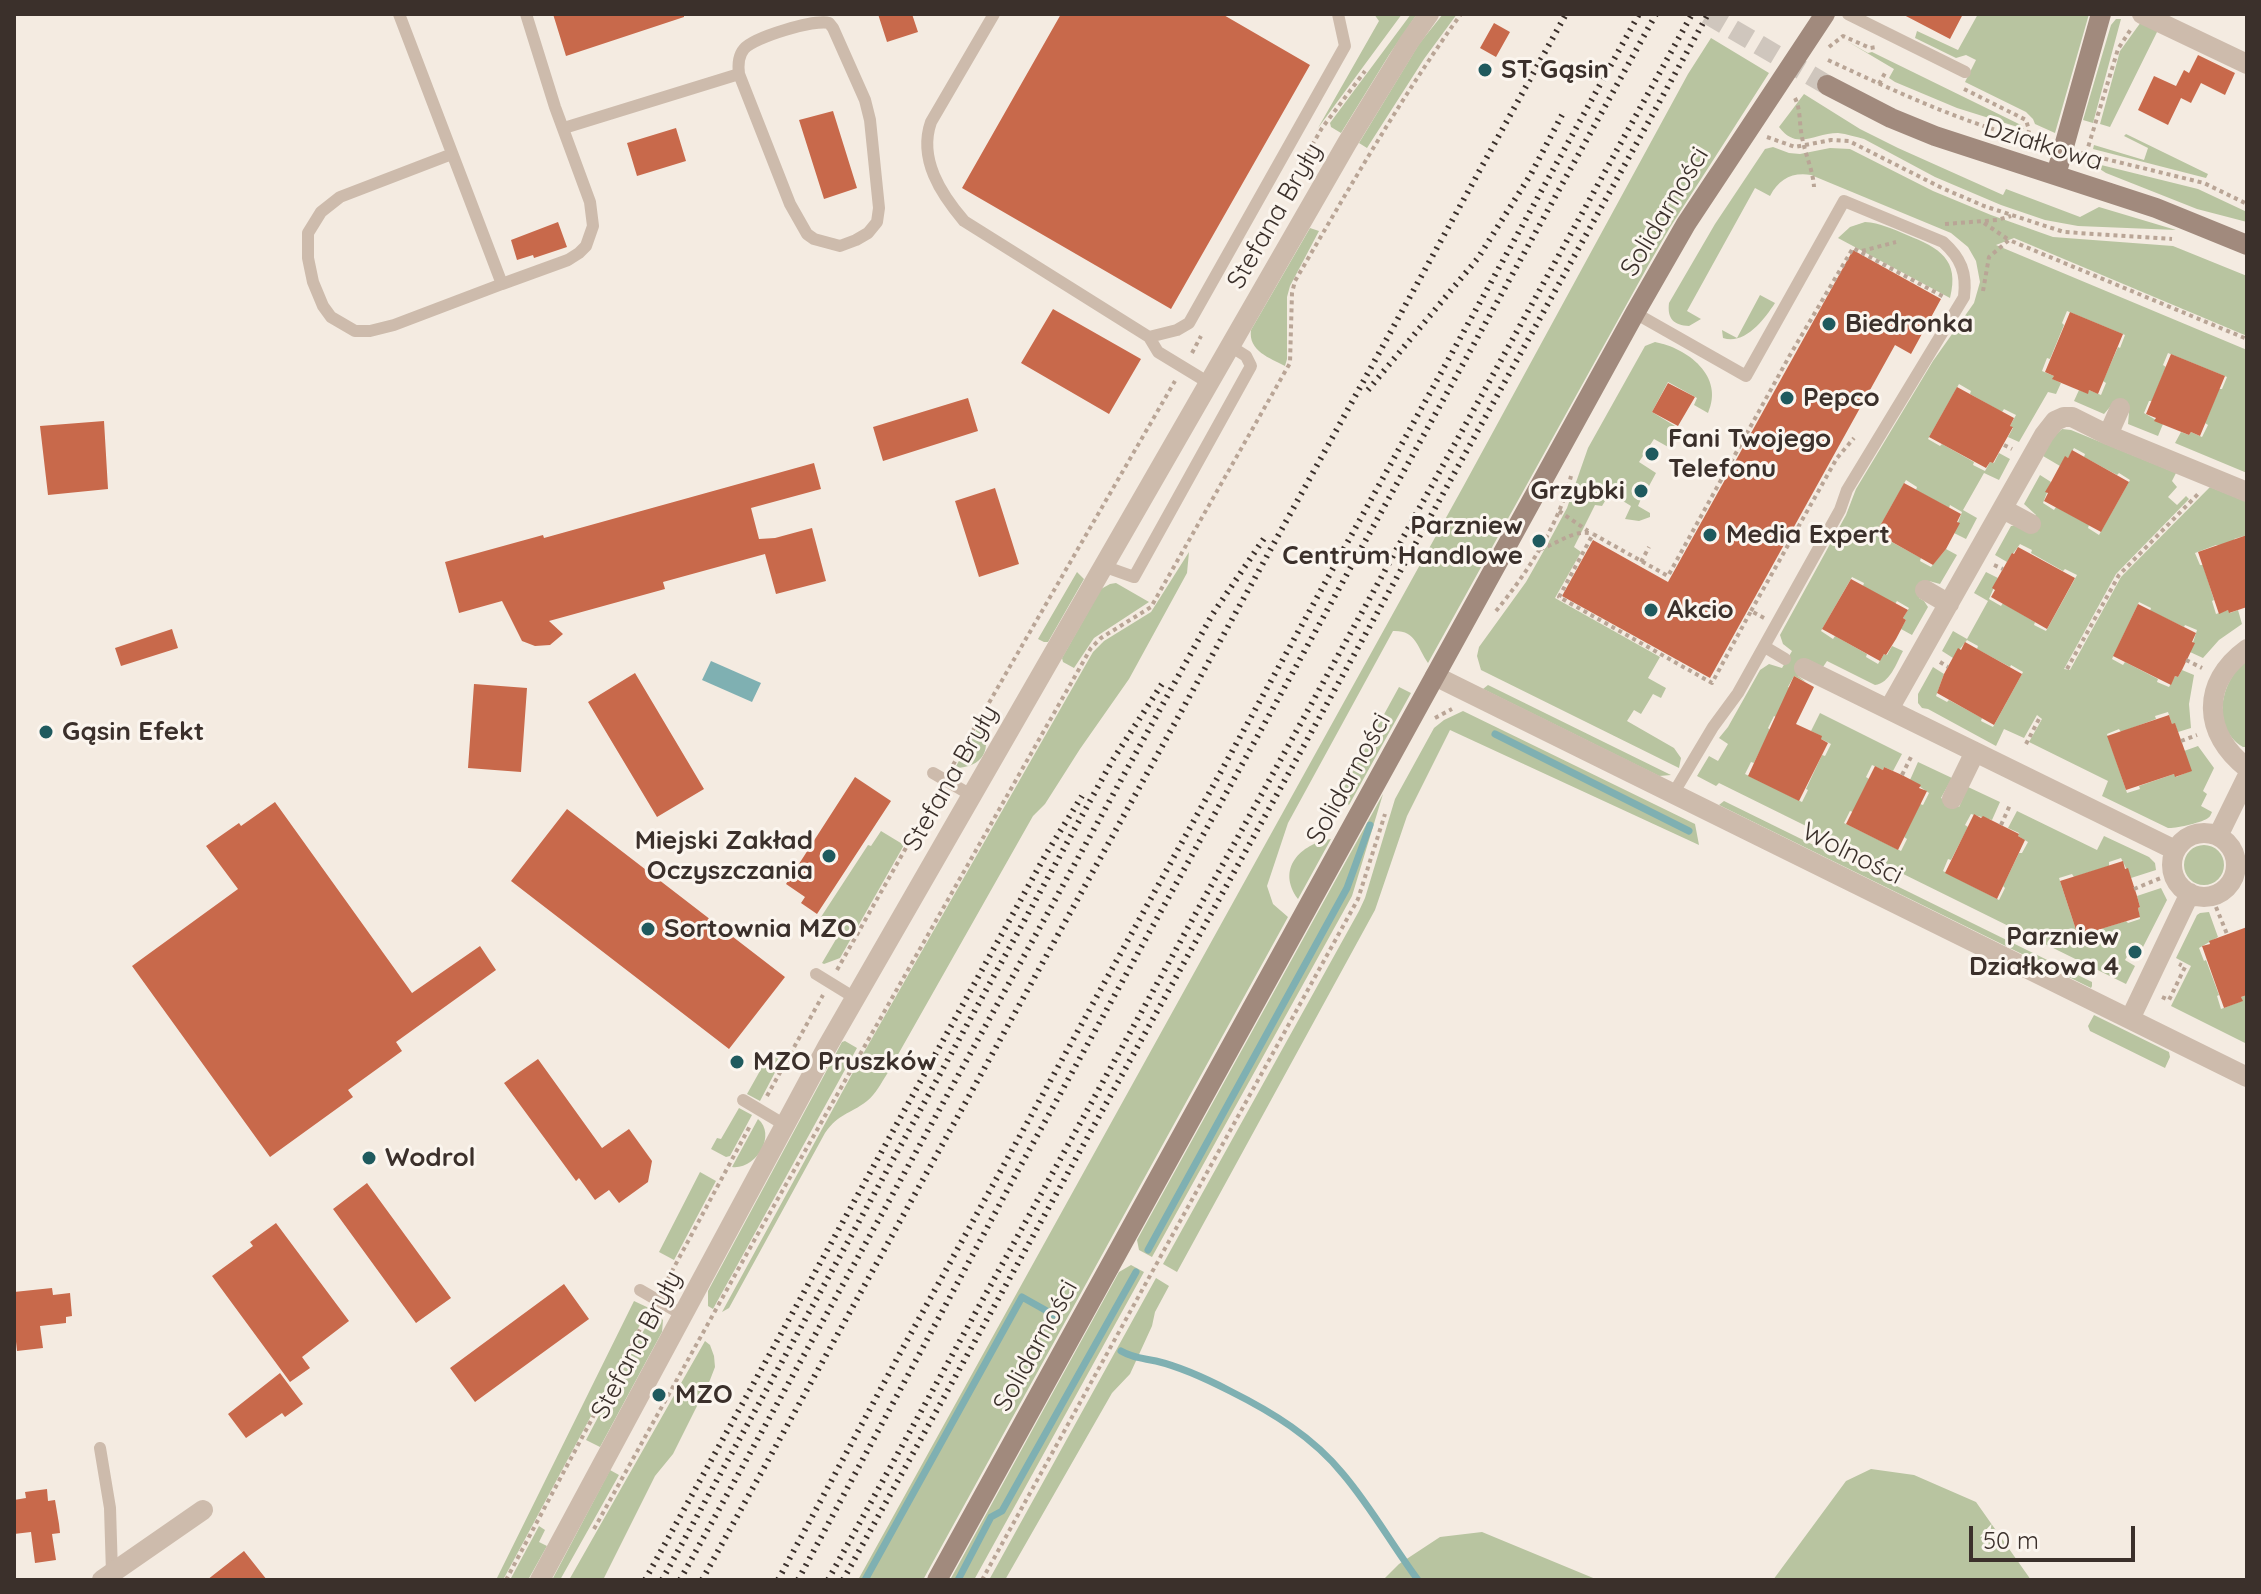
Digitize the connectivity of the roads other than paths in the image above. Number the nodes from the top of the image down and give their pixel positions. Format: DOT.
graph roads {
  1 [pos="399,14"];
  2 [pos="526,14"];
  3 [pos="994,14"];
  4 [pos="1338,14"];
  5 [pos="1429,14"];
  6 [pos="1825,14"];
  7 [pos="1848,14"];
  8 [pos="2101,14"];
  9 [pos="2142,14"];
  10 [pos="2247,64"];
  11 [pos="1965,72"];
  12 [pos="739,74"];
  13 [pos="1827,85"];
  14 [pos="564,128"];
  15 [pos="452,154"];
  16 [pos="2056,175"];
  17 [pos="2247,245"];
  18 [pos="502,284"];
  19 [pos="1635,313"];
  20 [pos="1149,337"];
  21 [pos="1230,346"];
  22 [pos="1209,383"];
  23 [pos="2120,408"];
  24 [pos="2108,435"];
  25 [pos="2247,492"];
  26 [pos="2003,509"];
  27 [pos="2031,524"];
  28 [pos="1103,566"];
  29 [pos="1925,590"];
  30 [pos="1949,604"];
  31 [pos="1765,647"];
  32 [pos="2247,649"];
  33 [pos="1785,659"];
  34 [pos="1804,668"];
  35 [pos="1435,676"];
  36 [pos="1889,709"];
  37 [pos="1975,752"];
  38 [pos="2247,768"];
  39 [pos="939,776"];
  40 [pos="2247,777"];
  41 [pos="1673,794"];
  42 [pos="971,795"];
  43 [pos="1952,799"];
  44 [pos="2218,836"];
  45 [pos="2175,850"];
  46 [pos="2240,882"];
  47 [pos="2190,893"];
  48 [pos="816,974"];
  49 [pos="855,998"];
  50 [pos="2130,1019"];
  51 [pos="2247,1077"];
  52 [pos="743,1100"];
  53 [pos="785,1125"];
  54 [pos="640,1290"];
  55 [pos="683,1315"];
  56 [pos="100,1448"];
  57 [pos="203,1510"];
  58 [pos="107,1577"];
  59 [pos="540,1580"];
  60 [pos="937,1580"];
  1 -- 15 [label="lane"];
  2 -- 14 [label="lane"];
  3 -- 20 [label="lane"];
  4 -- 20 [label="lane"];
  5 -- 21 [label="street, Stefana Bryły"];
  6 -- 19 [label="street, Solidarności"];
  7 -- 11 [label="lane"];
  8 -- 16 [label="street"];
  9 -- 10 [label="street"];
  12 -- 12 [label="lane"];
  12 -- 14 [label="lane"];
  13 -- 16 [label="street, Działkowa"];
  14 -- 18 [label="lane"];
  15 -- 18 [label="lane"];
  15 -- 18 [label="lane"];
  16 -- 17 [label="street, Działkowa"];
  19 -- 31 [label="lane"];
  19 -- 35 [label="street, Solidarności"];
  20 -- 22 [label="lane"];
  21 -- 22 [label="street, Stefana Bryły"];
  21 -- 28 [label="lane"];
  22 -- 28 [label="street, Stefana Bryły"];
  23 -- 24 [label="street"];
  24 -- 25 [label="street"];
  24 -- 26 [label="street"];
  26 -- 27 [label="street"];
  26 -- 30 [label="street"];
  28 -- 42 [label="street, Stefana Bryły"];
  29 -- 30 [label="street"];
  30 -- 36 [label="street"];
  31 -- 33 [label="lane"];
  31 -- 41 [label="lane"];
  32 -- 38 [label="street"];
  34 -- 36 [label="street"];
  35 -- 41 [label="street, Wolności"];
  35 -- 60 [label="street, Solidarności"];
  36 -- 37 [label="street"];
  37 -- 43 [label="street"];
  37 -- 45 [label="street"];
  39 -- 42 [label="lane"];
  40 -- 44 [label="street"];
  41 -- 50 [label="street, Wolności"];
  42 -- 49 [label="street, Stefana Bryły"];
  44 -- 45 [label="street"];
  44 -- 46 [label="street"];
  45 -- 47 [label="street"];
  46 -- 47 [label="street"];
  47 -- 50 [label="street"];
  48 -- 49 [label="lane"];
  49 -- 53 [label="street, Stefana Bryły"];
  50 -- 51 [label="street, Wolności"];
  52 -- 53 [label="lane"];
  53 -- 55 [label="street, Stefana Bryły"];
  54 -- 55 [label="lane"];
  55 -- 59 [label="street, Stefana Bryły"];
  56 -- 58 [label="lane"];
  57 -- 58 [label="street"];
}
